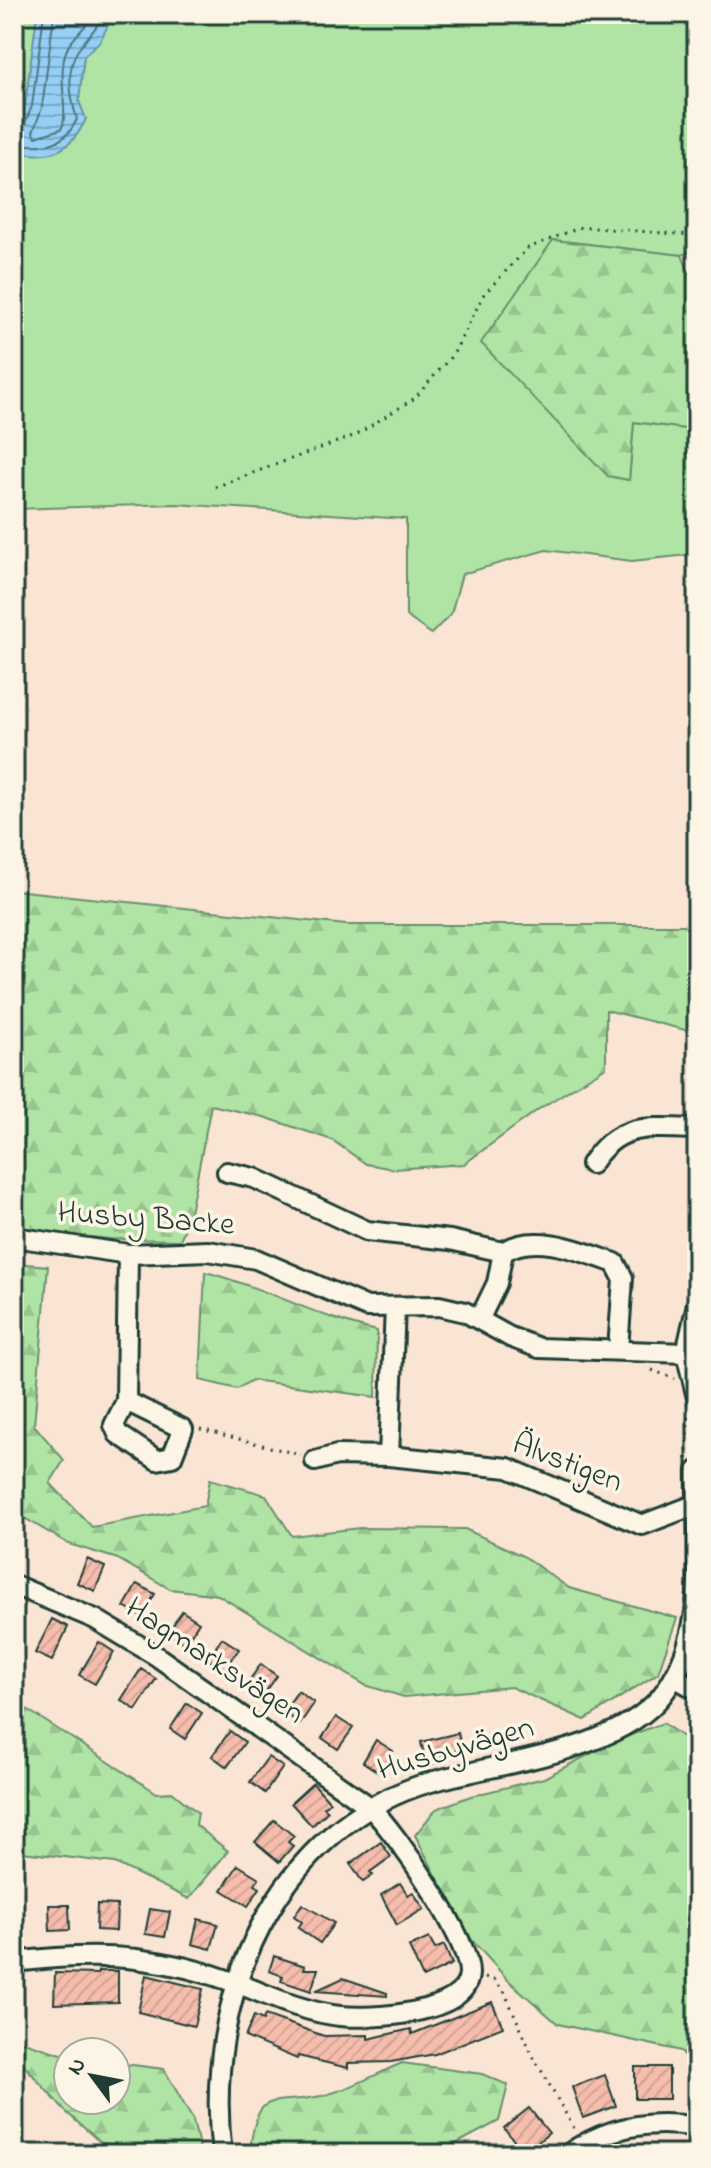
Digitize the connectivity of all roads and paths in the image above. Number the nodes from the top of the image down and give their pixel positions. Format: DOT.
graph roads {
  1 [pos="697,231"];
  2 [pos="215,487"];
  3 [pos="697,1129"];
  4 [pos="591,1164"];
  5 [pos="227,1172"];
  6 [pos="14,1237"];
  7 [pos="503,1252"];
  8 [pos="128,1254"];
  9 [pos="697,1304"];
  10 [pos="395,1307"];
  11 [pos="480,1318"];
  12 [pos="618,1350"];
  13 [pos="686,1353"];
  14 [pos="697,1391"];
  15 [pos="697,1398"];
  16 [pos="126,1401"];
  17 [pos="183,1429"];
  18 [pos="389,1456"];
  19 [pos="315,1461"];
  20 [pos="697,1471"];
  21 [pos="697,1504"];
  22 [pos="14,1585"];
  23 [pos="674,1677"];
  24 [pos="697,1690"];
  25 [pos="370,1807"];
  26 [pos="14,1962"];
  27 [pos="469,1973"];
  28 [pos="237,1983"];
  29 [pos="697,2127"];
  30 [pos="575,2149"];
  31 [pos="222,2154"];
  1 -- 2 [label="path"];
  3 -- 4 [label="street"];
  5 -- 7 [label="street"];
  6 -- 8 [label="street, Husby Backe"];
  7 -- 11 [label="street"];
  7 -- 12 [label="street"];
  8 -- 10 [label="street, Husby Backe"];
  8 -- 16 [label="street"];
  9 -- 13 [label="street"];
  10 -- 11 [label="street, Husby Backe"];
  10 -- 18 [label="street"];
  11 -- 12 [label="street, Husby Backe"];
  12 -- 13 [label="street, Husby Backe"];
  13 -- 14 [label="street"];
  14 -- 15 [label="street"];
  16 -- 17 [label="street"];
  16 -- 17 [label="street"];
  17 -- 19 [label="path"];
  18 -- 19 [label="street, Älvstigen"];
  18 -- 21 [label="street, Älvstigen"];
  20 -- 21 [label="street, Husbyvägen"];
  21 -- 23 [label="street, Husbyvägen"];
  22 -- 25 [label="street, Hagmarksvägen"];
  23 -- 24 [label="street"];
  23 -- 25 [label="street, Husbyvägen"];
  25 -- 27 [label="street, Hagmarksvägen"];
  25 -- 28 [label="street, Husbyvägen"];
  26 -- 28 [label="street"];
  27 -- 28 [label="street"];
  27 -- 30 [label="path"];
  28 -- 31 [label="street, Husbyvägen"];
  29 -- 30 [label="street"];
}
